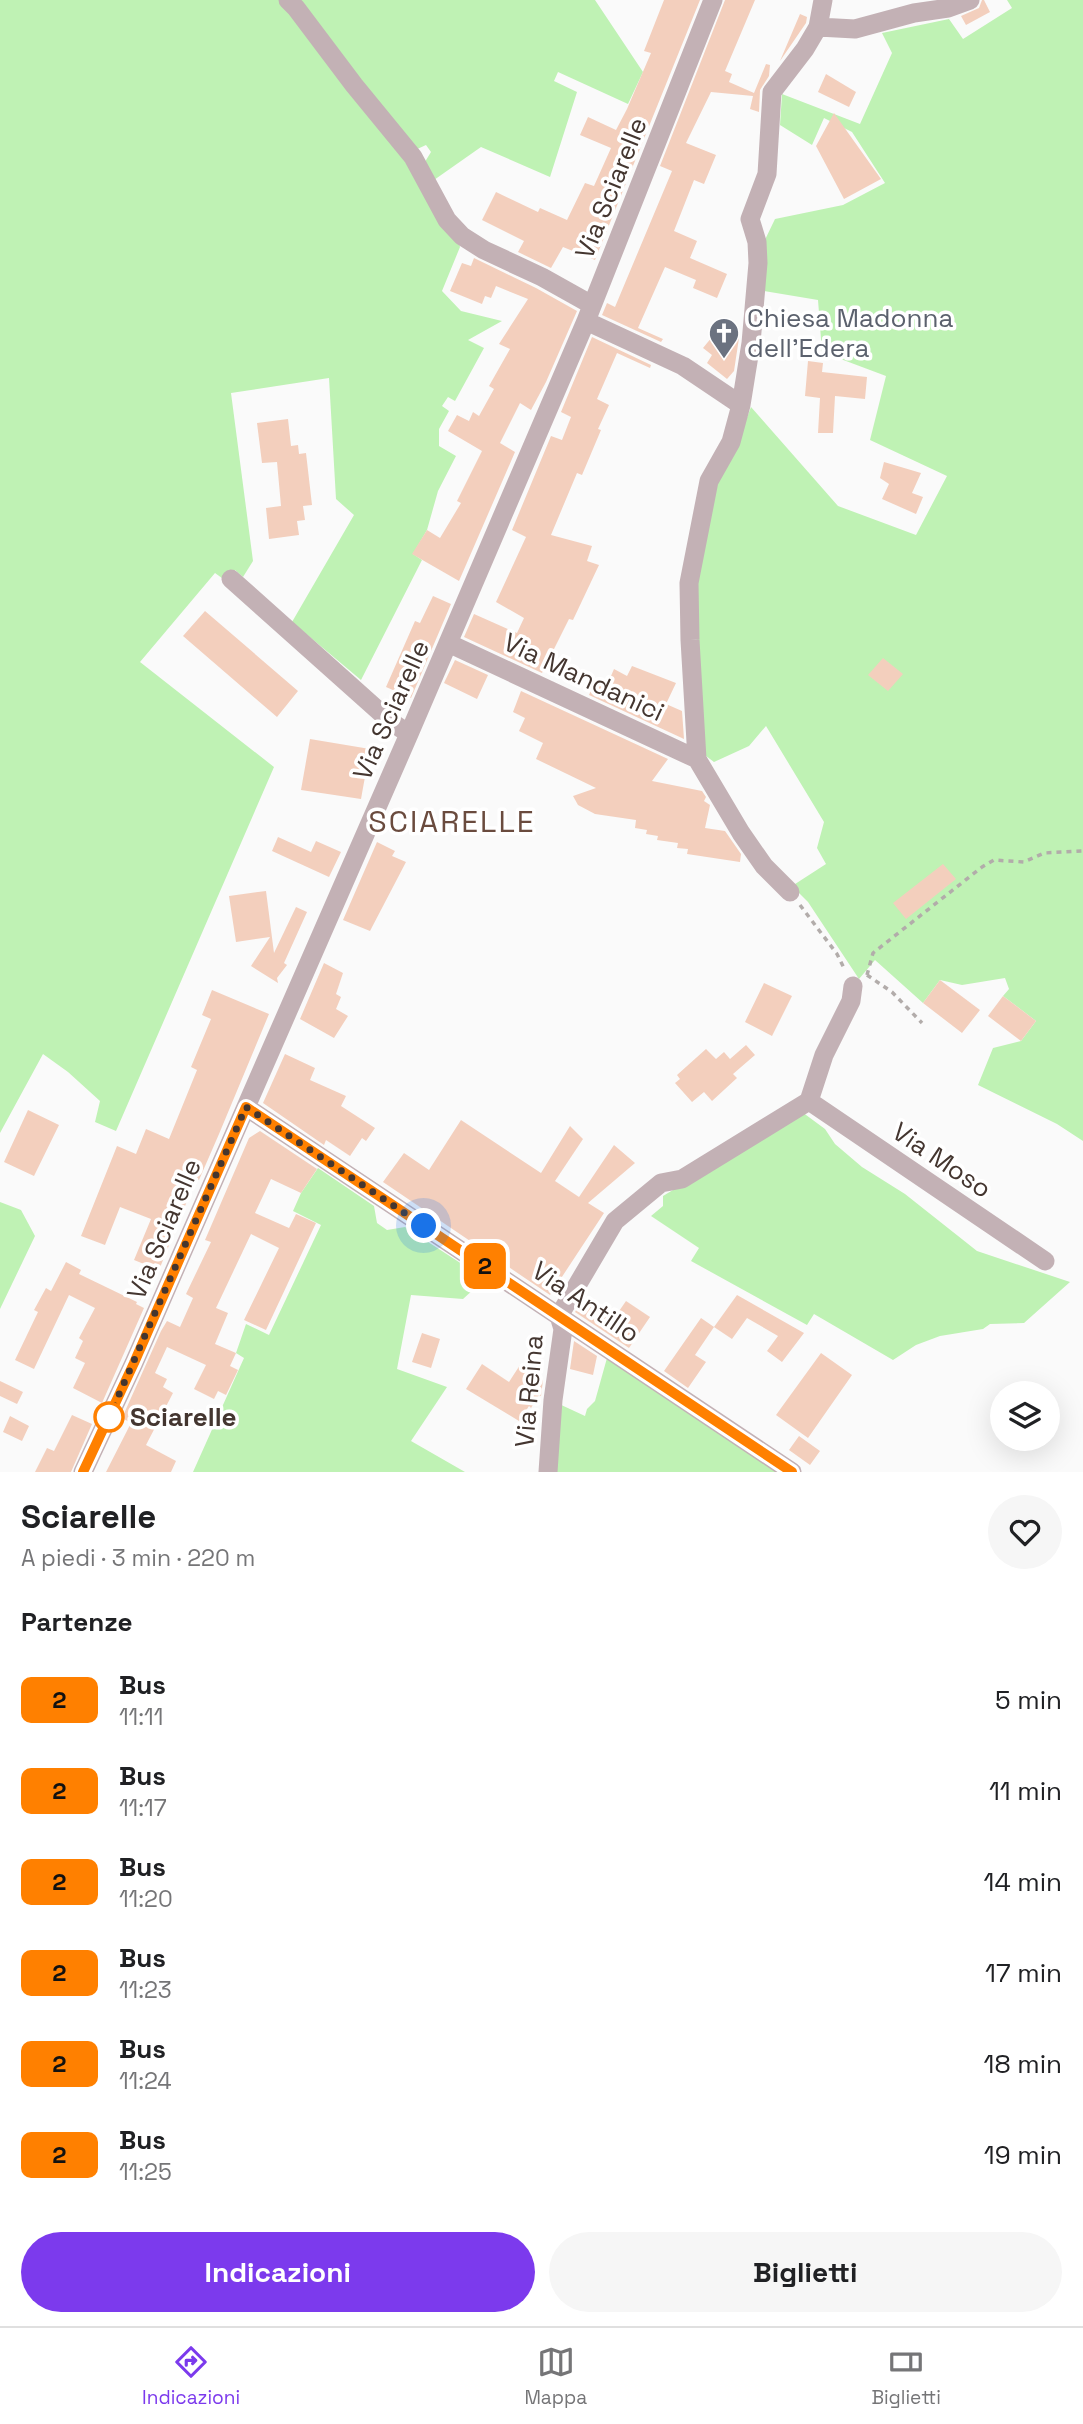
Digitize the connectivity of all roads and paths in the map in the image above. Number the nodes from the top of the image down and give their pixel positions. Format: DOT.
graph roads {
  1 [pos="288,0"];
  2 [pos="713,0"];
  3 [pos="823,0"];
  4 [pos="970,0"];
  5 [pos="818,27"];
  6 [pos="589,313"];
  7 [pos="741,405"];
  8 [pos="231,579"];
  9 [pos="449,643"];
  10 [pos="409,734"];
  11 [pos="697,759"];
  12 [pos="1083,851"];
  13 [pos="790,892"];
  14 [pos="860,981"];
  15 [pos="922,1023"];
  16 [pos="809,1101"];
  17 [pos="246,1107"];
  18 [pos="1045,1261"];
  19 [pos="559,1316"];
  20 [pos="83,1472"];
  21 [pos="548,1472"];
  22 [pos="792,1472"];
  1 -- 6 [label="street"];
  2 -- 6 [label="street, Via Sciarelle"];
  3 -- 5 [label="street"];
  4 -- 5 [label="street"];
  5 -- 7 [label="street"];
  6 -- 7 [label="street"];
  6 -- 9 [label="street, Via Sciarelle"];
  7 -- 11 [label="street"];
  8 -- 10 [label="street"];
  9 -- 10 [label="street, Via Sciarelle"];
  9 -- 11 [label="street, Via Mandanici"];
  10 -- 17 [label="street, Via Sciarelle"];
  11 -- 13 [label="street"];
  12 -- 14 [label="path"];
  13 -- 14 [label="path"];
  14 -- 15 [label="path"];
  14 -- 16 [label="street"];
  16 -- 18 [label="street, Via Moso"];
  16 -- 19 [label="street"];
  17 -- 19 [label="street, Via Antillo"];
  17 -- 20 [label="street, Via Sciarelle"];
  19 -- 21 [label="street, Via Reina"];
  19 -- 22 [label="street, Via Antillo"];
}
